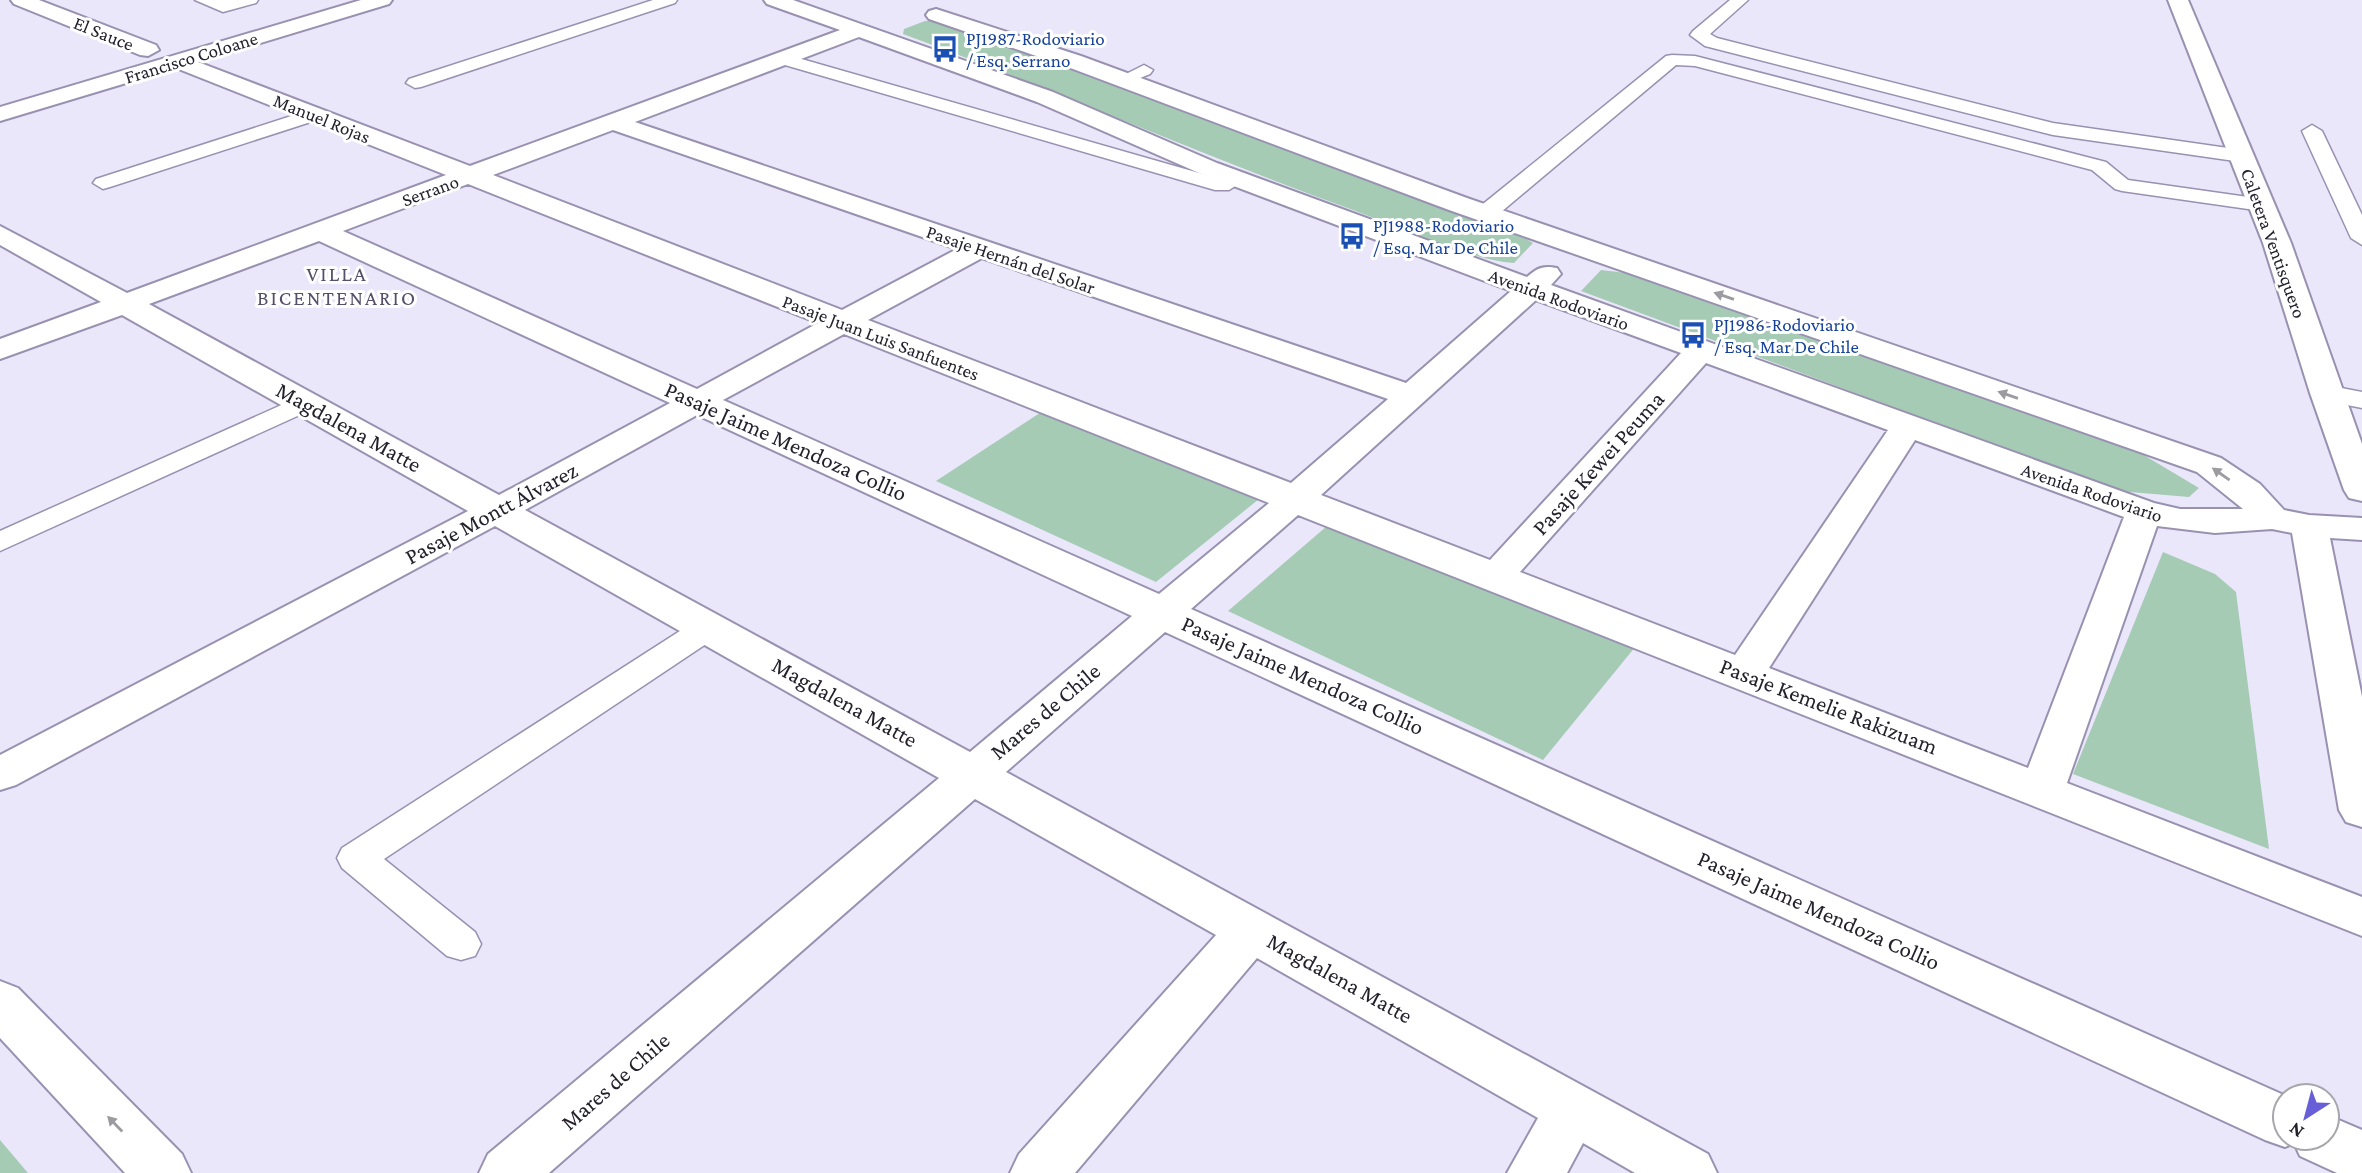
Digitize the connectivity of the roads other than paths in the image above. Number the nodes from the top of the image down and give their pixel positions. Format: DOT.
graph roads {
  1 [pos="21,0"];
  2 [pos="203,0"];
  3 [pos="250,0"];
  4 [pos="382,0"];
  5 [pos="669,0"];
  6 [pos="774,0"];
  7 [pos="1740,0"];
  8 [pos="2178,0"];
  9 [pos="936,15"];
  10 [pos="860,30"];
  11 [pos="148,50"];
  12 [pos="784,59"];
  13 [pos="177,61"];
  14 [pos="415,83"];
  15 [pos="2,102"];
  16 [pos="313,114"];
  17 [pos="613,122"];
  18 [pos="2312,131"];
  19 [pos="2242,156"];
  20 [pos="466,177"];
  21 [pos="1236,179"];
  22 [pos="103,183"];
  23 [pos="2262,205"];
  24 [pos="1486,213"];
  25 [pos="320,231"];
  26 [pos="0,234"];
  27 [pos="2362,238"];
  28 [pos="1579,246"];
  29 [pos="979,248"];
  30 [pos="1531,289"];
  31 [pos="127,303"];
  32 [pos="843,322"];
  33 [pos="0,350"];
  34 [pos="1700,351"];
  35 [pos="2326,393"];
  36 [pos="1409,395"];
  37 [pos="2362,400"];
  38 [pos="306,402"];
  39 [pos="698,402"];
  40 [pos="1906,427"];
  41 [pos="2362,490"];
  42 [pos="1296,498"];
  43 [pos="498,510"];
  44 [pos="2144,512"];
  45 [pos="2291,522"];
  46 [pos="2362,529"];
  47 [pos="0,542"];
  48 [pos="1496,576"];
  49 [pos="1164,611"];
  50 [pos="709,627"];
  51 [pos="1745,673"];
  52 [pos="972,773"];
  53 [pos="0,774"];
  54 [pos="2042,789"];
  55 [pos="2362,810"];
  56 [pos="2362,917"];
  57 [pos="1252,929"];
  58 [pos="461,944"];
  59 [pos="0,1003"];
  60 [pos="1573,1109"];
  61 [pos="2271,1116"];
  62 [pos="2341,1148"];
  63 [pos="2362,1157"];
  64 [pos="162,1173"];
  65 [pos="508,1173"];
  66 [pos="1039,1173"];
  67 [pos="1536,1173"];
  68 [pos="1688,1173"];
  1 -- 11 [label="street, El Sauce"];
  2 -- 3 [label="lane"];
  4 -- 13 [label="street, Francisco Coloane"];
  5 -- 14 [label="lane"];
  6 -- 10 [label="street, Avenida Rodoviario"];
  7 -- 19 [label="lane"];
  8 -- 19 [label="street, Caletera Ventisquero"];
  9 -- 24 [label="street"];
  10 -- 12 [label="street, Serrano"];
  10 -- 21 [label="street, Avenida Rodoviario"];
  12 -- 17 [label="street, Serrano"];
  12 -- 21 [label="lane"];
  13 -- 15 [label="street, Francisco Coloane"];
  13 -- 16 [label="street, Manuel Rojas"];
  16 -- 20 [label="street, Manuel Rojas"];
  16 -- 22 [label="lane"];
  17 -- 20 [label="street, Serrano"];
  17 -- 29 [label="street, Pasaje Hernán del Solar"];
  18 -- 27 [label="lane"];
  19 -- 23 [label="street, Caletera Ventisquero"];
  20 -- 25 [label="street, Serrano"];
  20 -- 32 [label="street, Pasaje Juan Luis Sanfuentes"];
  21 -- 30 [label="street, Avenida Rodoviario"];
  23 -- 24 [label="lane"];
  23 -- 35 [label="street, Caletera Ventisquero"];
  24 -- 28 [label="street"];
  25 -- 31 [label="street, Serrano"];
  25 -- 39 [label="street, Pasaje Jaime Mendoza Collio"];
  26 -- 31 [label="street, Magdalena Matte"];
  28 -- 30 [label="street, Mares de Chile"];
  45 -- 28 [label="street, one-way"];
  29 -- 32 [label="street, Pasaje Montt Álvarez"];
  29 -- 36 [label="street, Pasaje Hernán del Solar"];
  30 -- 34 [label="street, Avenida Rodoviario"];
  30 -- 36 [label="street, Mares de Chile"];
  31 -- 33 [label="street, Serrano"];
  31 -- 38 [label="street, Magdalena Matte"];
  32 -- 39 [label="street, Pasaje Montt Álvarez"];
  32 -- 42 [label="street, Pasaje Juan Luis Sanfuentes"];
  34 -- 40 [label="street, Avenida Rodoviario"];
  34 -- 48 [label="street, Pasaje Kewei Peuma"];
  35 -- 37 [label="lane"];
  35 -- 41 [label="street, Caletera Ventisquero"];
  36 -- 42 [label="street, Mares de Chile"];
  38 -- 43 [label="street, Magdalena Matte"];
  38 -- 47 [label="lane"];
  39 -- 43 [label="street, Pasaje Montt Álvarez"];
  39 -- 49 [label="street, Pasaje Jaime Mendoza Collio"];
  40 -- 44 [label="street, Avenida Rodoviario"];
  40 -- 51 [label="street"];
  42 -- 48 [label="street, Pasaje Kemelie Rakizuam"];
  42 -- 49 [label="street, Mares de Chile"];
  43 -- 50 [label="street, Magdalena Matte"];
  43 -- 53 [label="street, Pasaje Montt Álvarez"];
  44 -- 45 [label="street, Avenida Rodoviario"];
  44 -- 54 [label="street"];
  45 -- 46 [label="street"];
  45 -- 55 [label="street"];
  48 -- 51 [label="street, Pasaje Kemelie Rakizuam"];
  49 -- 52 [label="street, Mares de Chile"];
  49 -- 61 [label="street, Pasaje Jaime Mendoza Collio"];
  50 -- 52 [label="street, Magdalena Matte"];
  50 -- 58 [label="lane"];
  51 -- 54 [label="street, Pasaje Kemelie Rakizuam"];
  52 -- 57 [label="street, Magdalena Matte"];
  52 -- 65 [label="street, Mares de Chile"];
  54 -- 56 [label="street, Pasaje Kemelie Rakizuam"];
  57 -- 60 [label="street, Magdalena Matte"];
  57 -- 66 [label="street"];
  64 -- 59 [label="street, one-way"];
  60 -- 67 [label="street"];
  60 -- 68 [label="street, Magdalena Matte"];
  62 -- 63 [label="street"];
}
